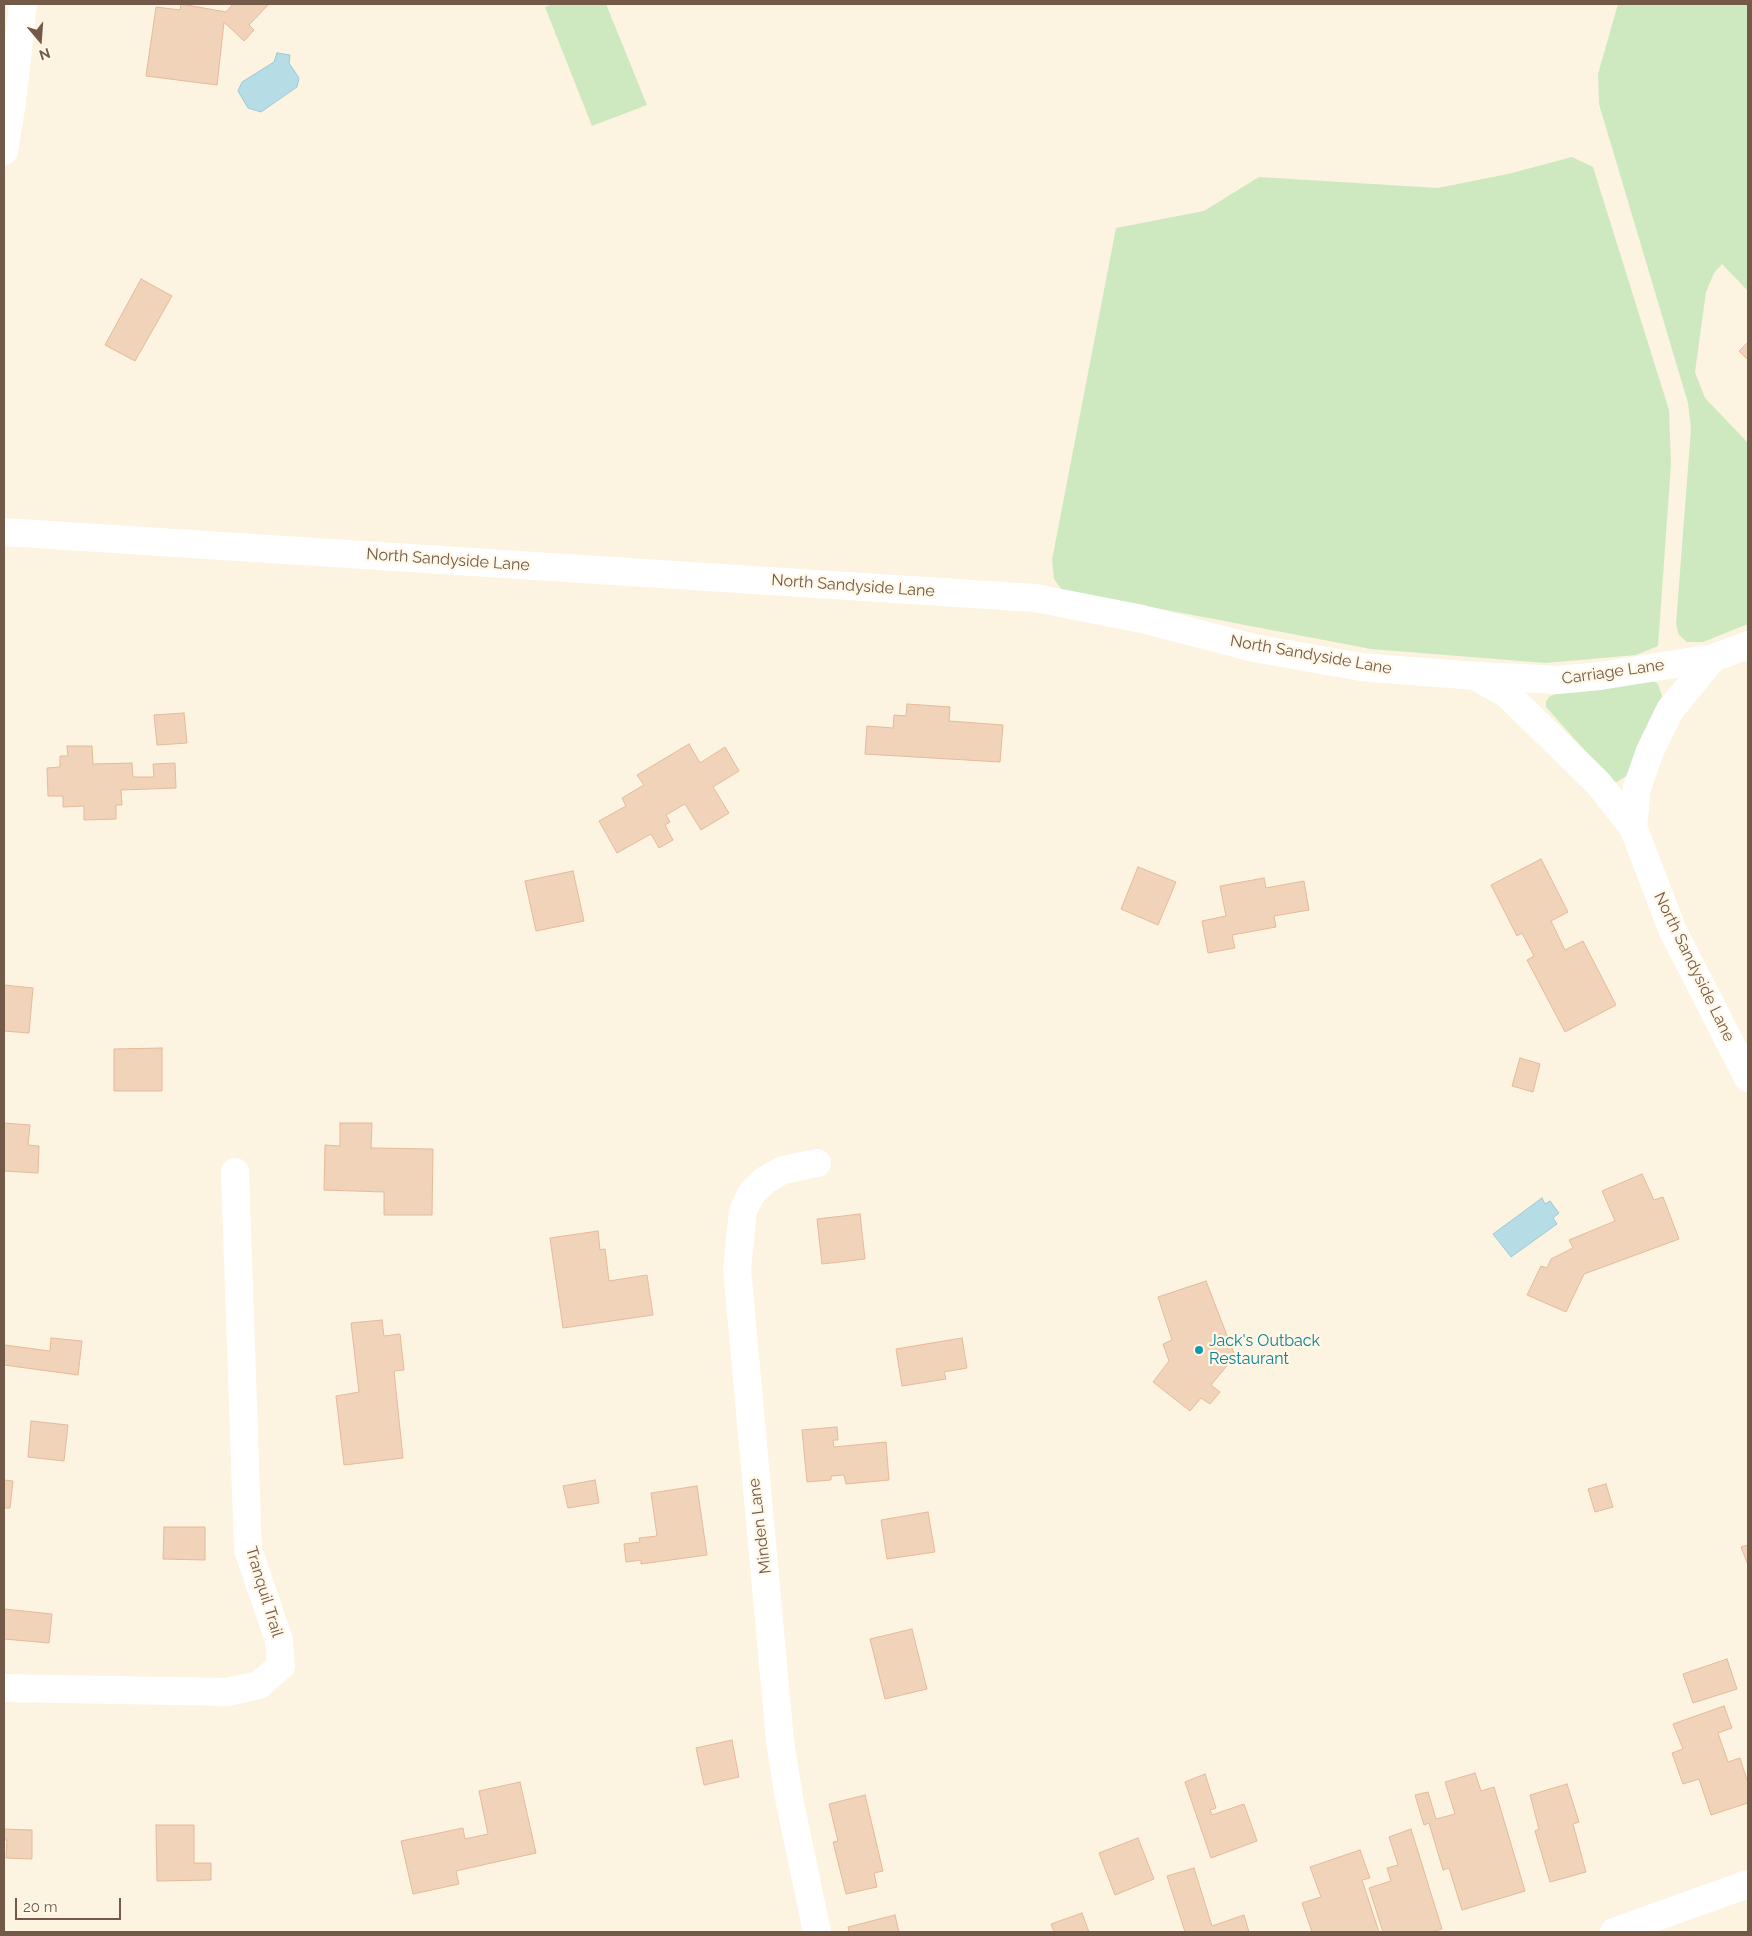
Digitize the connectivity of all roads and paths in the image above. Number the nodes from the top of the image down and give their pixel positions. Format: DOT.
graph roads {
  1 [pos="23,4"];
  2 [pos="4,152"];
  3 [pos="4,532"];
  4 [pos="1748,645"];
  5 [pos="1713,658"];
  6 [pos="1475,676"];
  7 [pos="1633,827"];
  8 [pos="1748,1078"];
  9 [pos="817,1163"];
  10 [pos="235,1172"];
  11 [pos="4,1688"];
  12 [pos="1748,1884"];
  13 [pos="817,1932"];
  14 [pos="1614,1932"];
  1 -- 2 [label="street"];
  3 -- 6 [label="street, North Sandyside Lane"];
  4 -- 5 [label="street, Carriage Lane"];
  5 -- 6 [label="street, Carriage Lane"];
  5 -- 7 [label="street, North Sandyside Lane"];
  6 -- 7 [label="street, North Sandyside Lane"];
  7 -- 8 [label="street, North Sandyside Lane"];
  9 -- 13 [label="street, Minden Lane"];
  10 -- 11 [label="street, Tranquil Trail"];
  12 -- 14 [label="street"];
}
